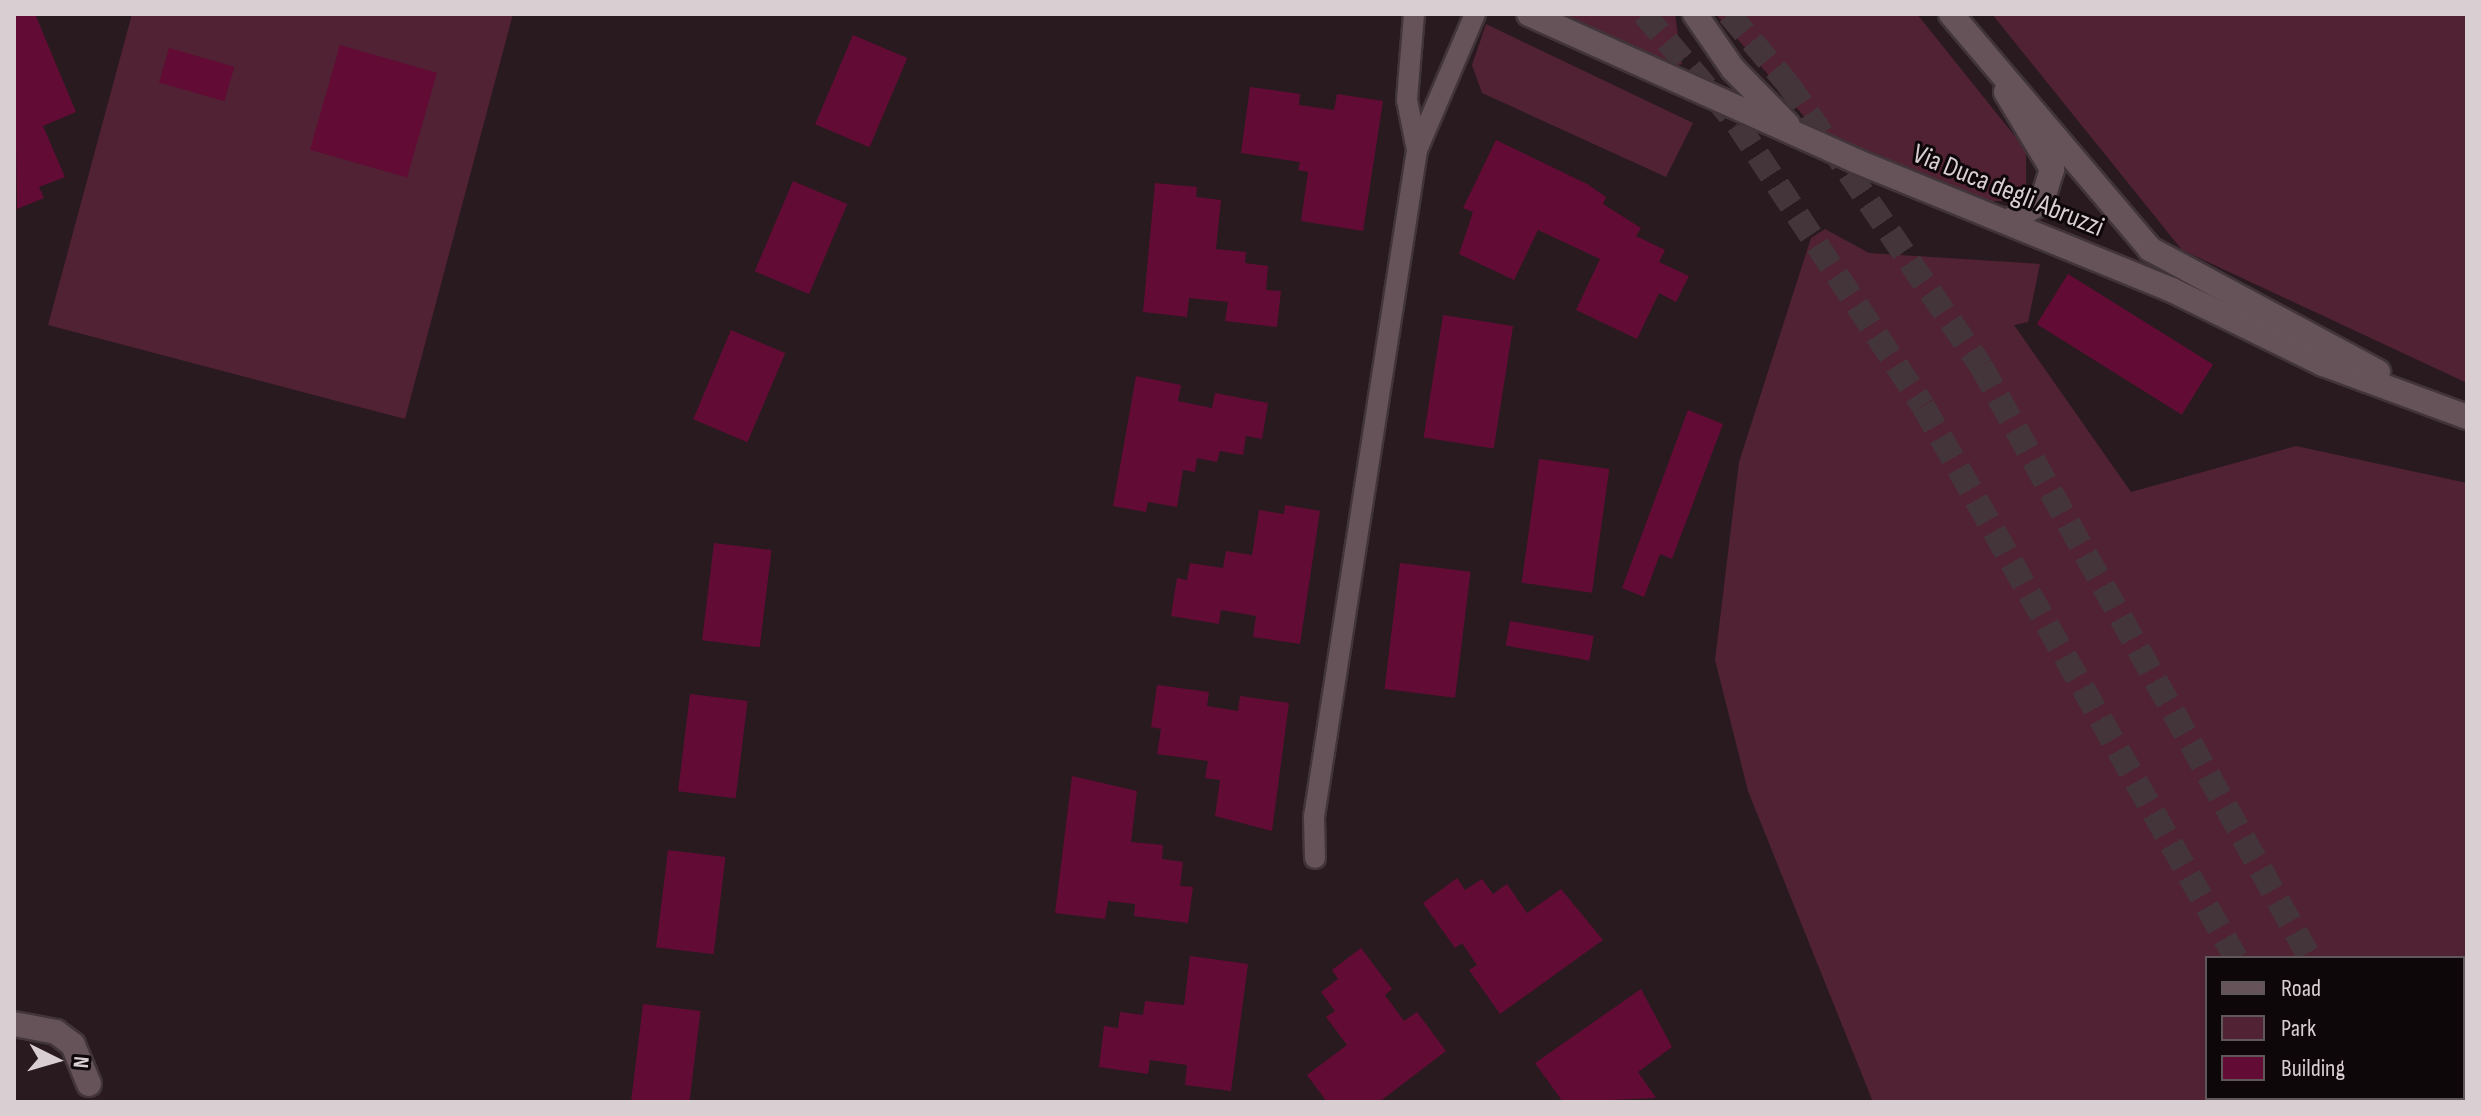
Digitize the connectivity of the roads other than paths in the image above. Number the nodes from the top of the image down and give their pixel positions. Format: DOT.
graph roads {
  1 [pos="1414,14"];
  2 [pos="1475,14"];
  3 [pos="1529,14"];
  4 [pos="1695,14"];
  5 [pos="1951,14"];
  6 [pos="1987,61"];
  7 [pos="1798,135"];
  8 [pos="1417,150"];
  9 [pos="2008,222"];
  10 [pos="2407,390"];
  11 [pos="2467,417"];
  12 [pos="1315,858"];
  13 [pos="14,1024"];
  14 [pos="89,1084"];
  1 -- 8 [label="lane"];
  2 -- 8 [label="lane"];
  3 -- 7 [label="main road, Via Duca degli Abruzzi"];
  4 -- 7 [label="main road"];
  5 -- 6 [label="main road"];
  6 -- 9 [label="main road"];
  6 -- 10 [label="main road"];
  7 -- 9 [label="main road, Via Duca degli Abruzzi"];
  8 -- 12 [label="lane"];
  9 -- 10 [label="main road, Via Duca degli Abruzzi"];
  10 -- 11 [label="main road, Via Duca degli Abruzzi"];
  13 -- 14 [label="main road"];
}
